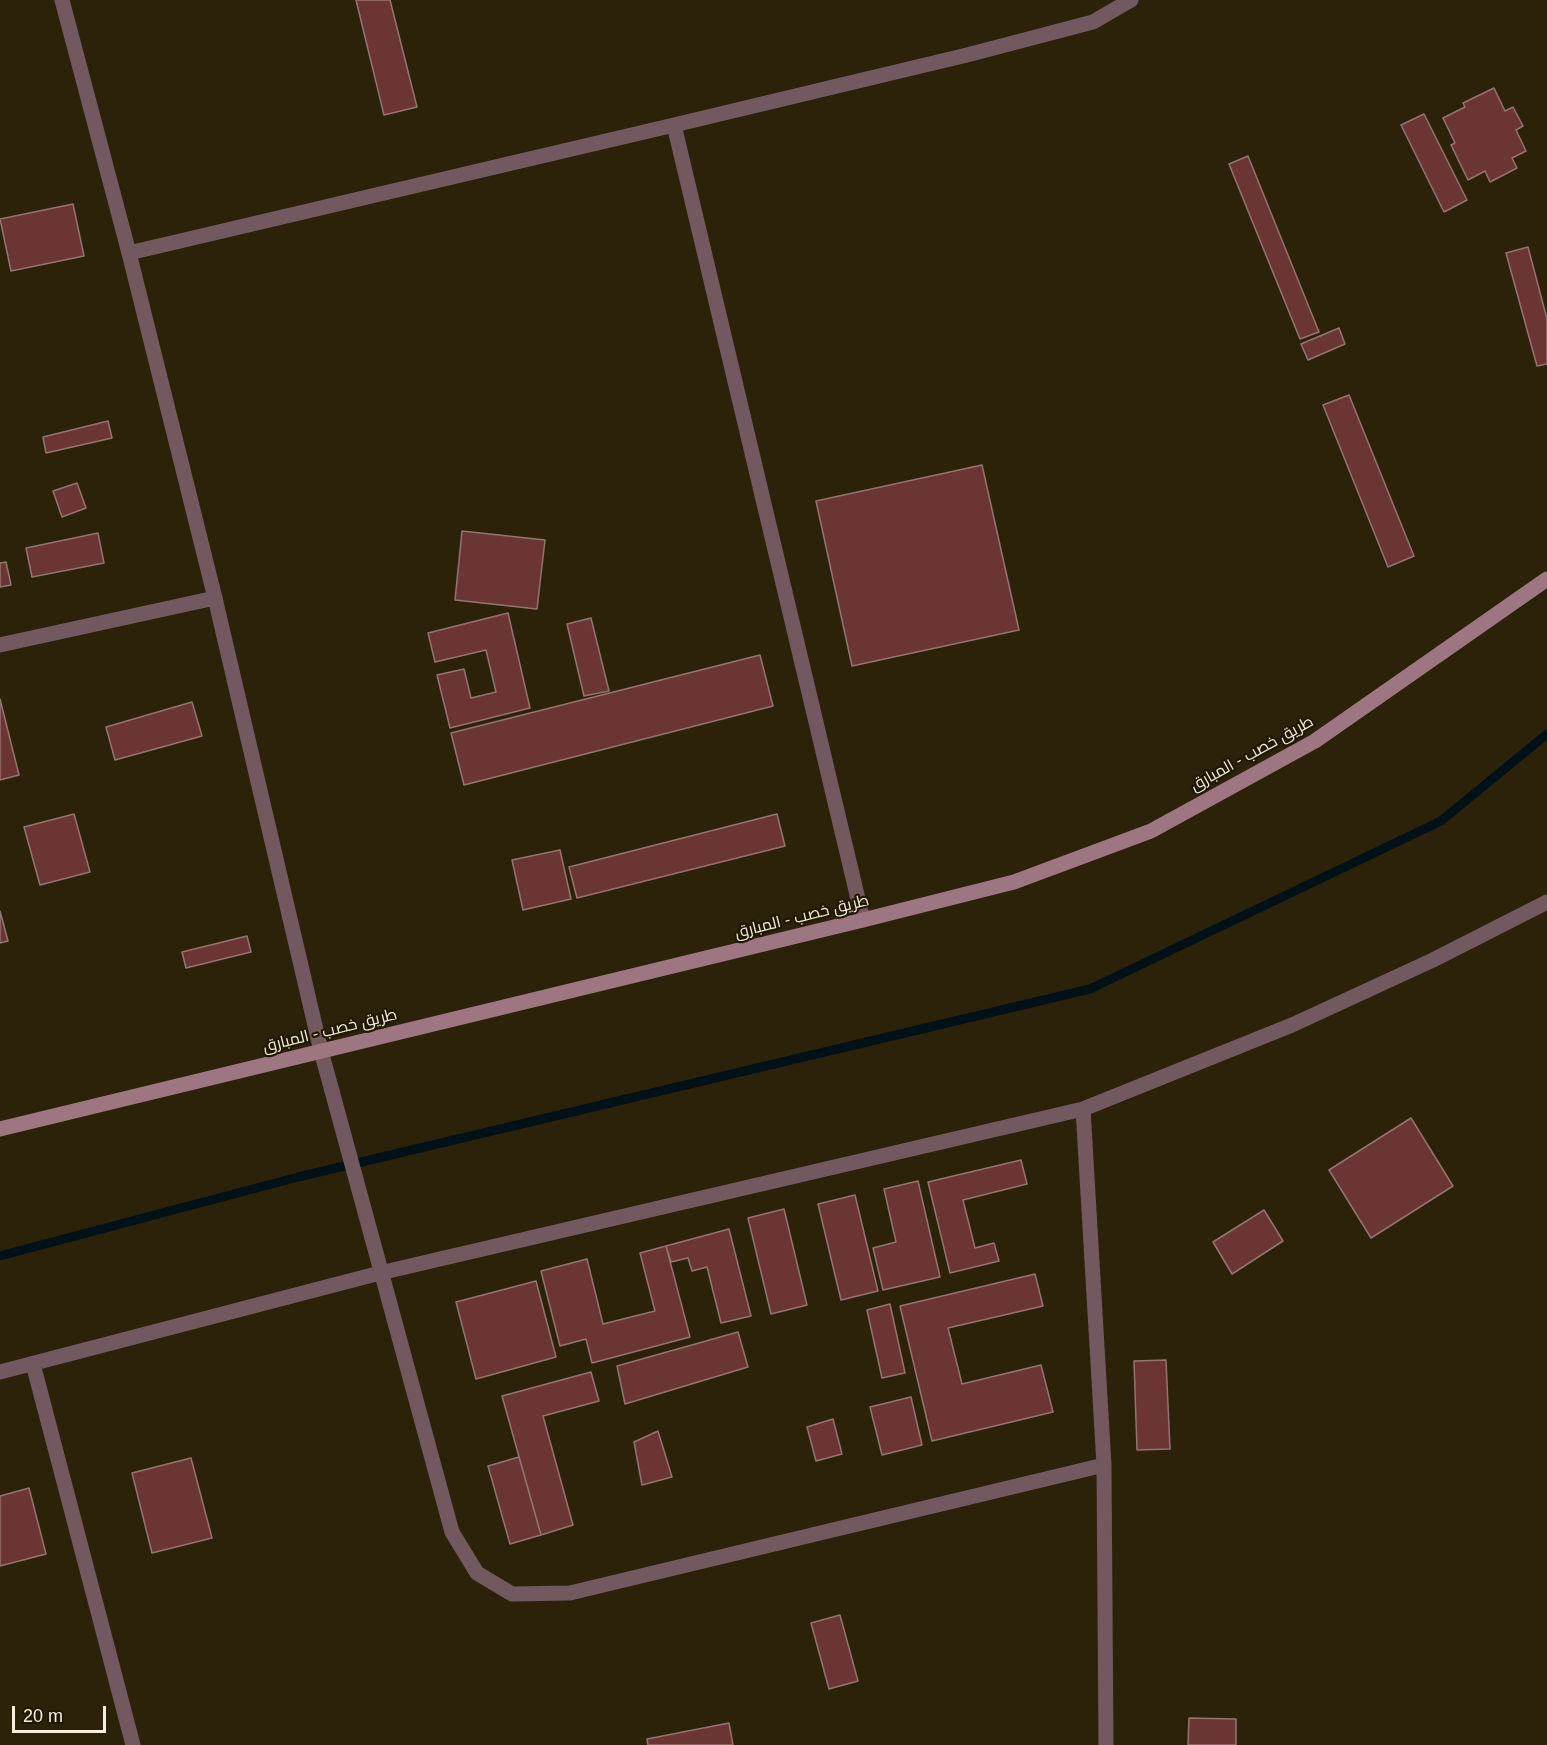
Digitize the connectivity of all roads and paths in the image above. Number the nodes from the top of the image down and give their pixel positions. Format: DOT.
graph roads {
  1 [pos="62,0"];
  2 [pos="1131,0"];
  3 [pos="674,124"];
  4 [pos="129,253"];
  5 [pos="1547,579"];
  6 [pos="215,598"];
  7 [pos="0,645"];
  8 [pos="1547,902"];
  9 [pos="863,920"];
  10 [pos="321,1051"];
  11 [pos="1083,1109"];
  12 [pos="0,1129"];
  13 [pos="380,1273"];
  14 [pos="33,1364"];
  15 [pos="0,1372"];
  16 [pos="1104,1465"];
  17 [pos="133,1745"];
  18 [pos="1106,1745"];
  1 -- 4 [label="street"];
  2 -- 3 [label="street"];
  3 -- 4 [label="street"];
  3 -- 9 [label="street"];
  4 -- 6 [label="street"];
  5 -- 9 [label="main road, طريق خصب - المبارق"];
  6 -- 7 [label="street"];
  6 -- 10 [label="street"];
  8 -- 11 [label="street"];
  9 -- 10 [label="main road, طريق خصب - المبارق"];
  10 -- 12 [label="main road, طريق خصب - المبارق"];
  10 -- 13 [label="street"];
  11 -- 13 [label="street"];
  11 -- 16 [label="street"];
  13 -- 14 [label="street"];
  13 -- 16 [label="street"];
  14 -- 15 [label="street"];
  14 -- 17 [label="street"];
  16 -- 18 [label="street"];
}
